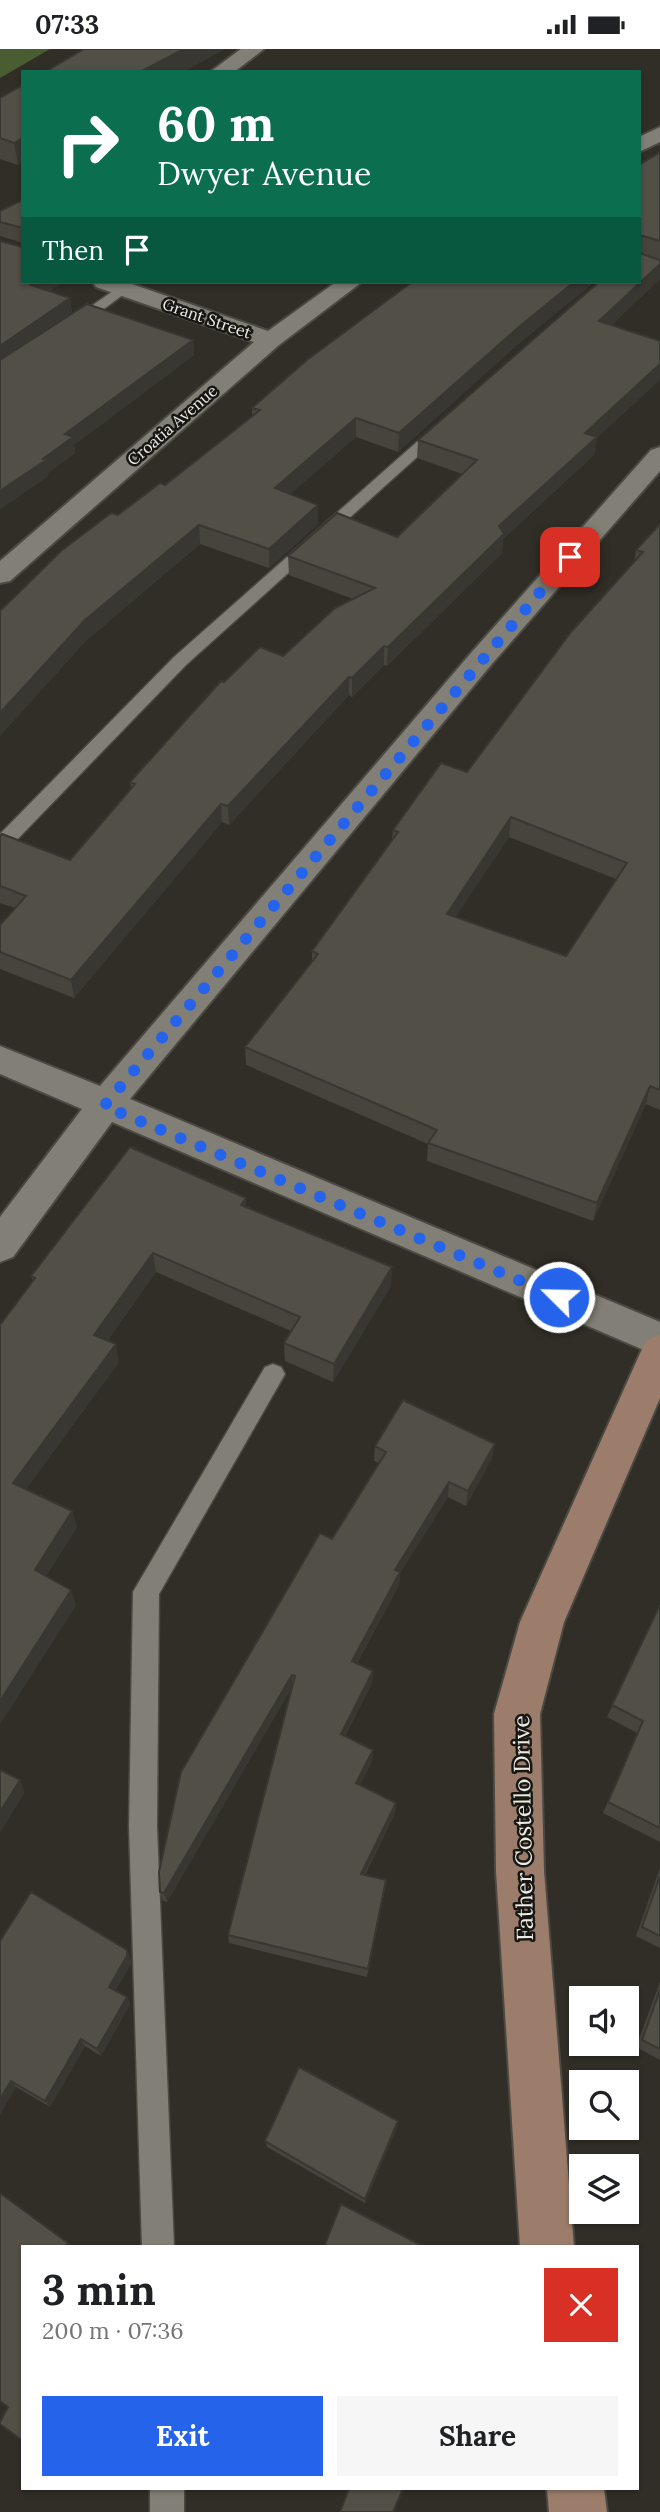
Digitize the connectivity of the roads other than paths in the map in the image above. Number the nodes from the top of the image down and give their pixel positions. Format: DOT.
graph roads {
  1 [pos="254,49"];
  2 [pos="223,70"];
  3 [pos="660,132"];
  4 [pos="641,145"];
  5 [pos="347,284"];
  6 [pos="114,285"];
  7 [pos="57,336"];
  8 [pos="271,340"];
  9 [pos="458,412"];
  10 [pos="660,454"];
  11 [pos="0,575"];
  12 [pos="0,845"];
  13 [pos="0,1059"];
  14 [pos="104,1106"];
  15 [pos="0,1246"];
  16 [pos="660,1340"];
  17 [pos="660,1352"];
  18 [pos="273,1374"];
  19 [pos="158,2245"];
  20 [pos="547,2245"];
  21 [pos="167,2490"];
  22 [pos="576,2490"];
  23 [pos="167,2512"];
  24 [pos="578,2512"];
  1 -- 2 [label="street"];
  3 -- 4 [label="street"];
  5 -- 8 [label="street, Croatia Avenue"];
  6 -- 7 [label="lane"];
  6 -- 8 [label="street, Grant Street"];
  8 -- 11 [label="street, Croatia Avenue"];
  9 -- 12 [label="lane"];
  10 -- 14 [label="street"];
  13 -- 14 [label="street"];
  14 -- 15 [label="street"];
  14 -- 16 [label="street"];
  17 -- 20 [label="street, Father Costello Drive"];
  18 -- 19 [label="lane"];
  21 -- 23 [label="lane"];
  22 -- 24 [label="street"];
}
